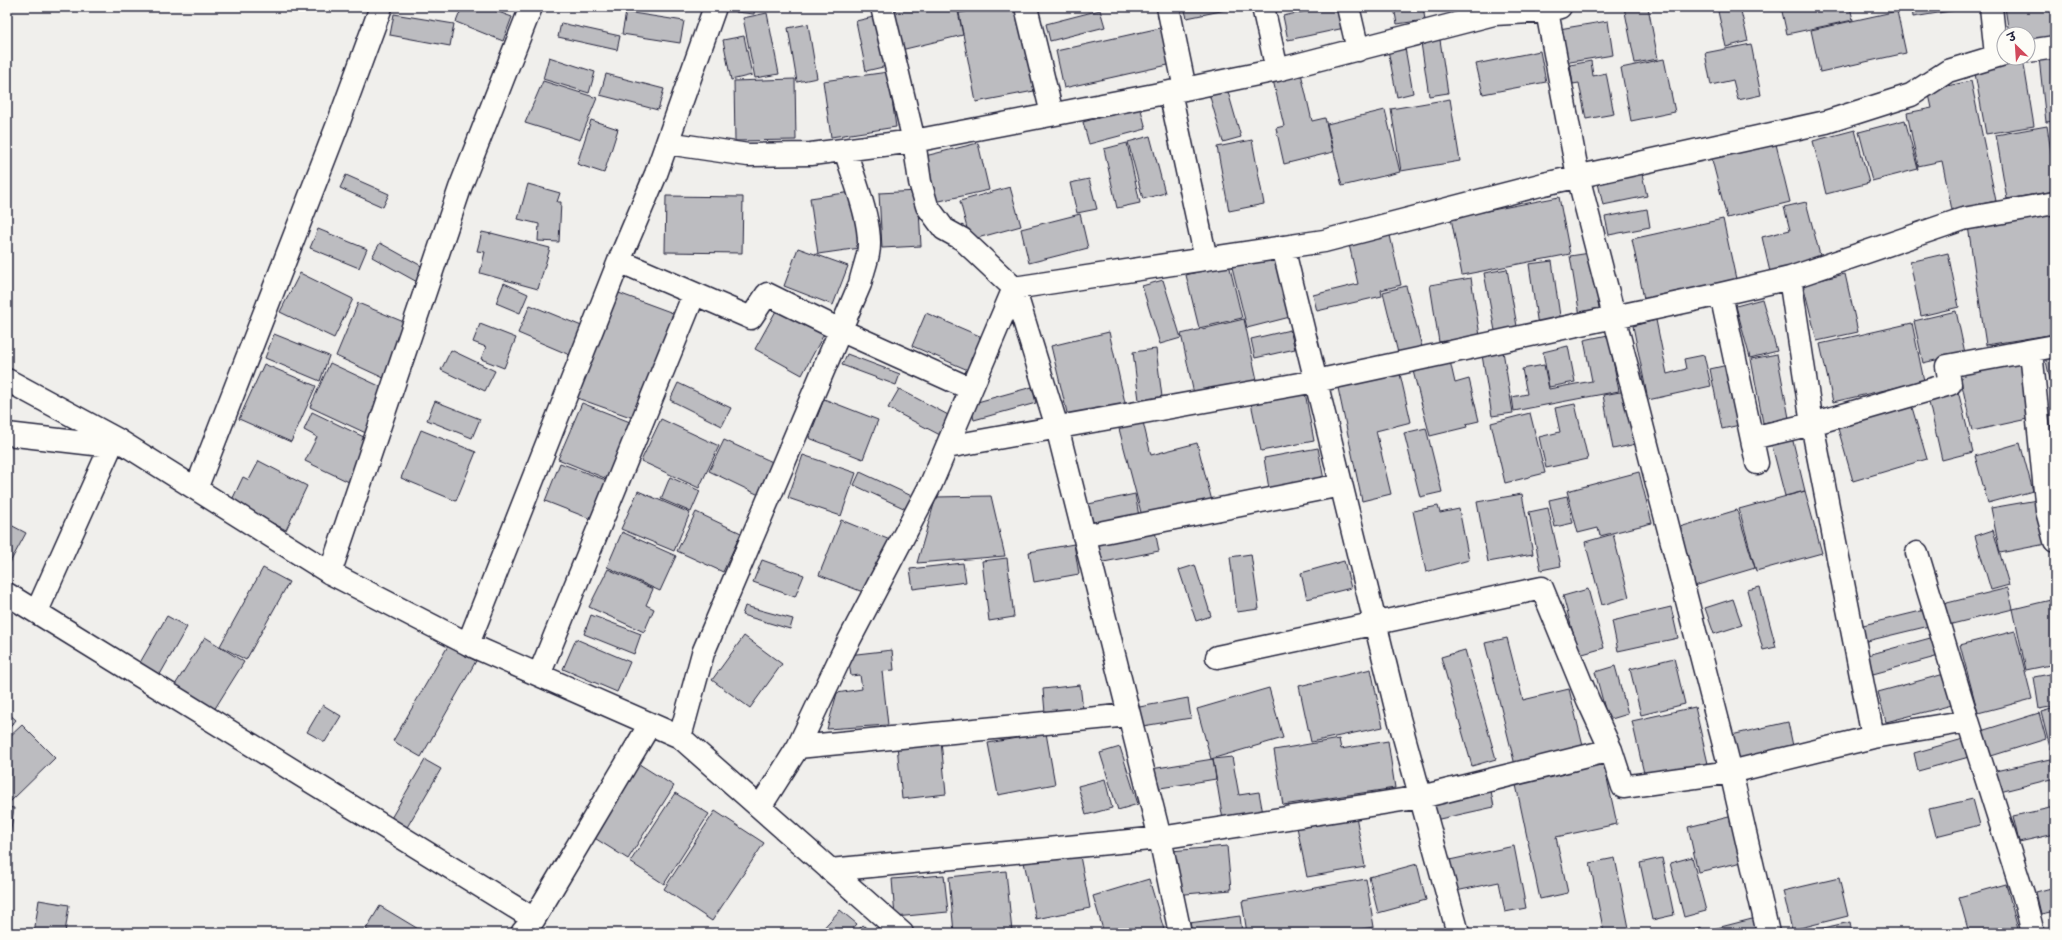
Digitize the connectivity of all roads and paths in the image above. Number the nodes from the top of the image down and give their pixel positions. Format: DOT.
graph roads {
  1 [pos="381,7"];
  2 [pos="531,7"];
  3 [pos="715,7"];
  4 [pos="882,7"];
  5 [pos="1026,7"];
  6 [pos="1168,7"];
  7 [pos="1263,7"];
  8 [pos="1348,7"];
  9 [pos="1990,7"];
  10 [pos="1554,9"];
  11 [pos="1493,11"];
  12 [pos="1996,36"];
  13 [pos="2055,47"];
  14 [pos="1358,50"];
  15 [pos="2036,50"];
  16 [pos="1996,56"];
  17 [pos="1277,70"];
  18 [pos="1177,90"];
  19 [pos="1052,114"];
  20 [pos="914,141"];
  21 [pos="667,143"];
  22 [pos="845,150"];
  23 [pos="1578,176"];
  24 [pos="2055,203"];
  25 [pos="1284,247"];
  26 [pos="1206,259"];
  27 [pos="619,261"];
  28 [pos="1790,278"];
  29 [pos="1014,288"];
  30 [pos="694,294"];
  31 [pos="1722,294"];
  32 [pos="1615,316"];
  33 [pos="840,330"];
  34 [pos="2055,346"];
  35 [pos="2031,350"];
  36 [pos="7,380"];
  37 [pos="1316,380"];
  38 [pos="971,389"];
  39 [pos="1812,424"];
  40 [pos="1057,427"];
  41 [pos="7,434"];
  42 [pos="1752,438"];
  43 [pos="115,443"];
  44 [pos="947,446"];
  45 [pos="1757,462"];
  46 [pos="1341,485"];
  47 [pos="196,489"];
  48 [pos="1084,536"];
  49 [pos="2055,541"];
  50 [pos="1917,553"];
  51 [pos="330,572"];
  52 [pos="7,594"];
  53 [pos="37,611"];
  54 [pos="1376,624"];
  55 [pos="468,644"];
  56 [pos="1217,657"];
  57 [pos="539,675"];
  58 [pos="1129,715"];
  59 [pos="1968,721"];
  60 [pos="650,724"];
  61 [pos="680,737"];
  62 [pos="1873,737"];
  63 [pos="798,747"];
  64 [pos="1611,750"];
  65 [pos="1731,772"];
  66 [pos="1421,797"];
  67 [pos="760,808"];
  68 [pos="1160,838"];
  69 [pos="830,870"];
  70 [pos="528,926"];
  71 [pos="902,933"];
  72 [pos="1180,933"];
  73 [pos="1458,933"];
  74 [pos="1768,933"];
  75 [pos="2033,933"];
  1 -- 47 [label="street"];
  2 -- 51 [label="street"];
  3 -- 21 [label="street"];
  4 -- 20 [label="street"];
  5 -- 19 [label="street"];
  6 -- 18 [label="street"];
  7 -- 17 [label="street"];
  8 -- 14 [label="street"];
  9 -- 12 [label="street"];
  10 -- 11 [label="street"];
  10 -- 23 [label="street"];
  11 -- 14 [label="street"];
  13 -- 15 [label="street"];
  14 -- 17 [label="street"];
  16 -- 23 [label="street"];
  17 -- 18 [label="street"];
  18 -- 19 [label="street"];
  18 -- 26 [label="street"];
  19 -- 20 [label="street"];
  20 -- 22 [label="street"];
  20 -- 29 [label="street"];
  21 -- 22 [label="street"];
  21 -- 27 [label="street"];
  22 -- 33 [label="street"];
  23 -- 25 [label="street"];
  23 -- 32 [label="street"];
  24 -- 28 [label="street"];
  25 -- 26 [label="street"];
  25 -- 37 [label="street"];
  26 -- 29 [label="street"];
  27 -- 30 [label="street"];
  27 -- 55 [label="street"];
  28 -- 31 [label="street"];
  28 -- 39 [label="street"];
  29 -- 38 [label="street"];
  29 -- 40 [label="street"];
  30 -- 33 [label="street"];
  30 -- 57 [label="street"];
  31 -- 32 [label="street"];
  31 -- 42 [label="street"];
  32 -- 37 [label="street"];
  32 -- 65 [label="street"];
  33 -- 38 [label="street"];
  33 -- 61 [label="street"];
  34 -- 35 [label="street"];
  35 -- 39 [label="street"];
  35 -- 49 [label="street"];
  36 -- 43 [label="street"];
  37 -- 40 [label="street"];
  37 -- 46 [label="street"];
  38 -- 44 [label="street"];
  39 -- 42 [label="street"];
  39 -- 62 [label="street"];
  40 -- 44 [label="street"];
  40 -- 48 [label="street"];
  41 -- 43 [label="street"];
  42 -- 45 [label="street"];
  43 -- 47 [label="street"];
  43 -- 53 [label="street"];
  44 -- 63 [label="street"];
  46 -- 48 [label="street"];
  46 -- 54 [label="street"];
  47 -- 51 [label="street"];
  48 -- 58 [label="street"];
  50 -- 59 [label="street"];
  51 -- 55 [label="street"];
  52 -- 53 [label="street"];
  53 -- 70 [label="street"];
  54 -- 56 [label="street"];
  54 -- 64 [label="street"];
  54 -- 66 [label="street"];
  55 -- 57 [label="street"];
  57 -- 60 [label="street"];
  58 -- 63 [label="street"];
  58 -- 68 [label="street"];
  59 -- 62 [label="street"];
  59 -- 75 [label="street"];
  60 -- 61 [label="street"];
  60 -- 70 [label="street"];
  61 -- 67 [label="street"];
  62 -- 65 [label="street"];
  63 -- 67 [label="street"];
  64 -- 65 [label="street"];
  64 -- 66 [label="street"];
  65 -- 74 [label="street"];
  66 -- 68 [label="street"];
  66 -- 73 [label="street"];
  67 -- 69 [label="street"];
  68 -- 69 [label="street"];
  68 -- 72 [label="street"];
  69 -- 71 [label="street"];
}
